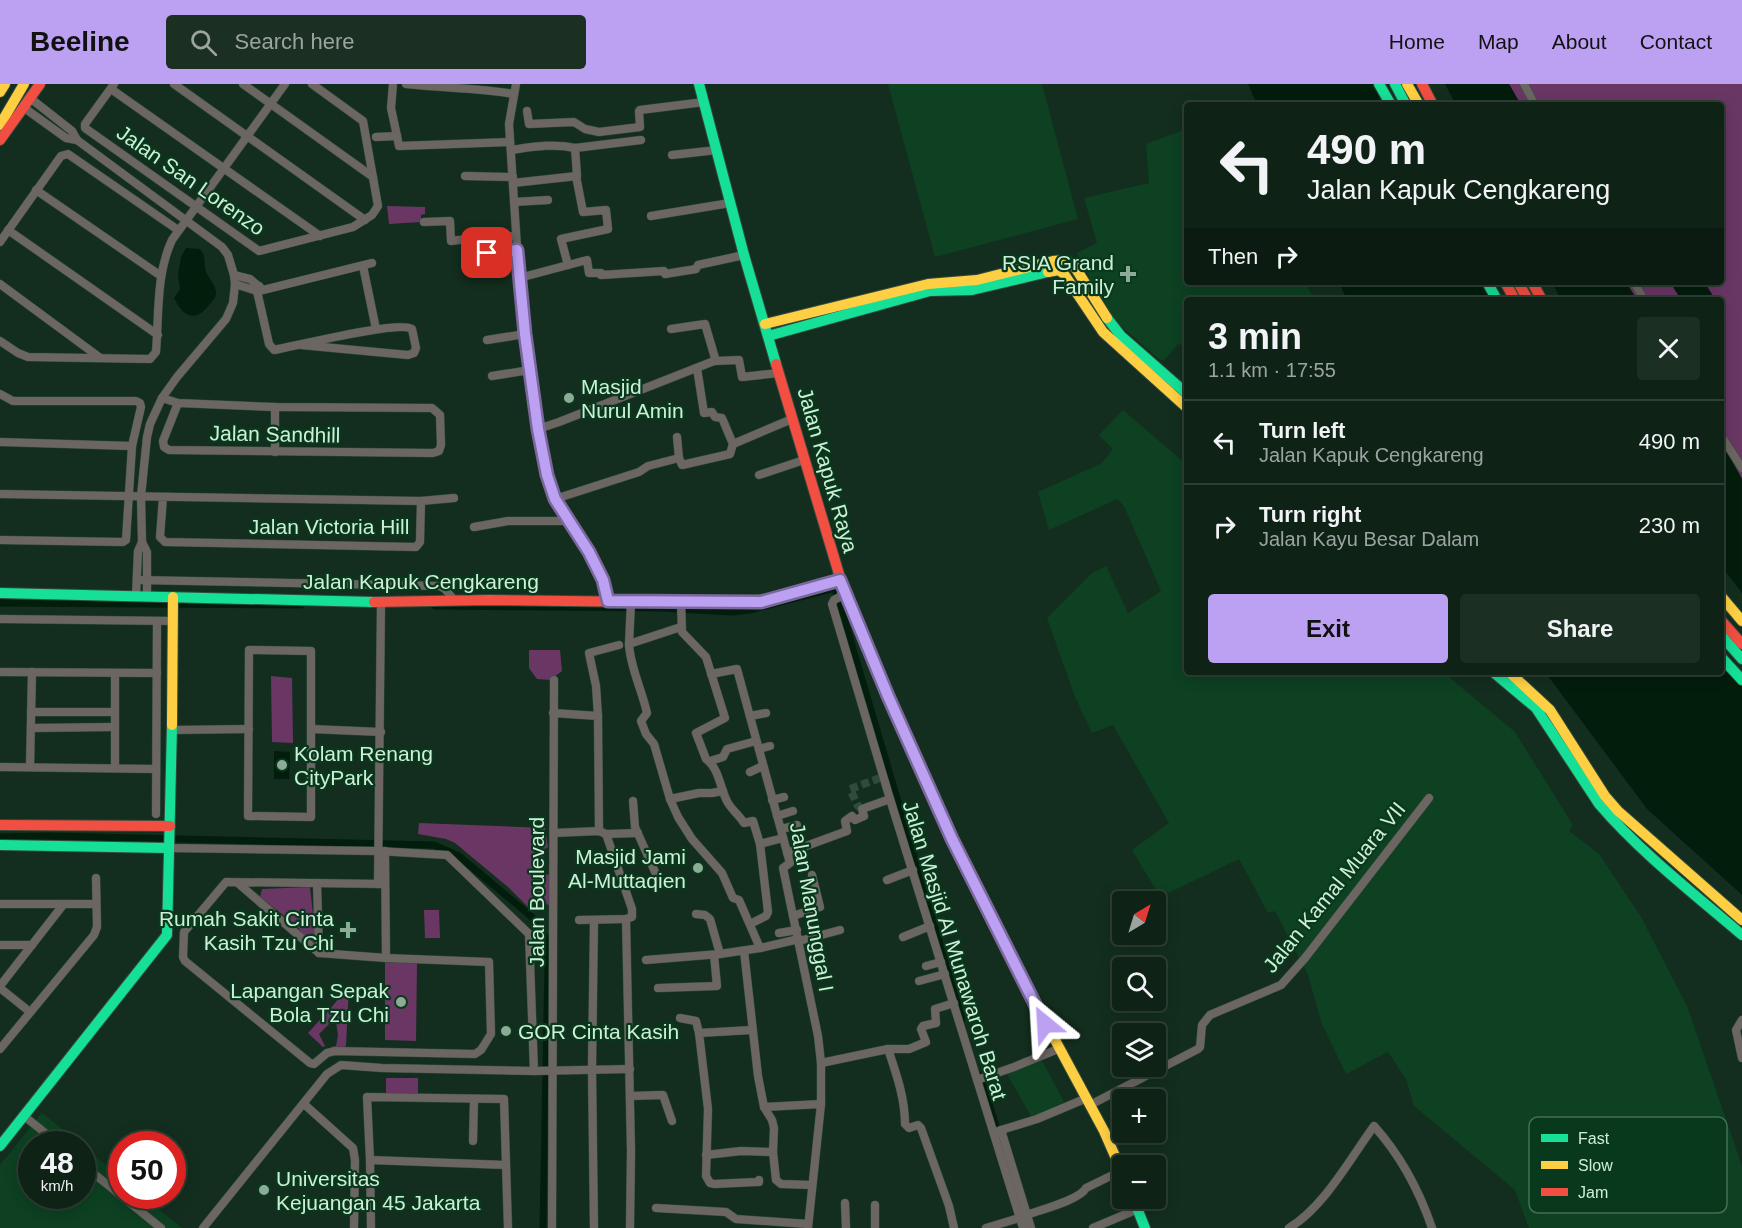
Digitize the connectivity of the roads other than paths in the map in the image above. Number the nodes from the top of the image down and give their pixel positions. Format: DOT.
graph roads {
  1 [pos="6,84"];
  2 [pos="19,84"];
  3 [pos="24,84"];
  4 [pos="40,84"];
  5 [pos="174,84"];
  6 [pos="243,84"];
  7 [pos="285,84"];
  8 [pos="312,84"];
  9 [pos="393,84"];
  10 [pos="406,84"];
  11 [pos="516,84"];
  12 [pos="699,84"];
  13 [pos="1379,84"];
  14 [pos="1395,84"];
  15 [pos="1407,84"];
  16 [pos="1422,84"];
  17 [pos="1524,84"];
  18 [pos="112,86"];
  19 [pos="436,86"];
  20 [pos="0,92"];
  21 [pos="514,94"];
  22 [pos="704,102"];
  23 [pos="1389,102"];
  24 [pos="1405,102"];
  25 [pos="1417,102"];
  26 [pos="1431,102"];
  27 [pos="1533,102"];
  28 [pos="26,103"];
  29 [pos="272,104"];
  30 [pos="0,110"];
  31 [pos="527,111"];
  32 [pos="0,125"];
  33 [pos="398,136"];
  34 [pos="248,137"];
  35 [pos="376,137"];
  36 [pos="0,140"];
  37 [pos="641,140"];
  38 [pos="510,146"];
  39 [pos="575,148"];
  40 [pos="717,150"];
  41 [pos="672,155"];
  42 [pos="225,169"];
  43 [pos="465,176"];
  44 [pos="576,176"];
  45 [pos="373,177"];
  46 [pos="513,180"];
  47 [pos="36,190"];
  48 [pos="548,200"];
  49 [pos="514,202"];
  50 [pos="730,203"];
  51 [pos="197,208"];
  52 [pos="651,216"];
  53 [pos="188,219"];
  54 [pos="365,220"];
  55 [pos="424,222"];
  56 [pos="8,230"];
  57 [pos="178,230"];
  58 [pos="320,236"];
  59 [pos="516,236"];
  60 [pos="0,242"];
  61 [pos="517,250"];
  62 [pos="471,253"];
  63 [pos="744,255"];
  64 [pos="372,263"];
  65 [pos="568,265"];
  66 [pos="363,266"];
  67 [pos="234,275"];
  68 [pos="161,276"];
  69 [pos="519,278"];
  70 [pos="0,284"];
  71 [pos="235,284"];
  72 [pos="260,289"];
  73 [pos="769,323"];
  74 [pos="376,329"];
  75 [pos="670,329"];
  76 [pos="525,334"];
  77 [pos="158,335"];
  78 [pos="772,335"];
  79 [pos="487,340"];
  80 [pos="0,341"];
  81 [pos="301,345"];
  82 [pos="99,357"];
  83 [pos="714,361"];
  84 [pos="697,368"];
  85 [pos="530,370"];
  86 [pos="779,373"];
  87 [pos="492,376"];
  88 [pos="1184,391"];
  89 [pos="0,394"];
  90 [pos="162,398"];
  91 [pos="178,403"];
  92 [pos="1184,404"];
  93 [pos="275,407"];
  94 [pos="792,419"];
  95 [pos="538,429"];
  96 [pos="677,436"];
  97 [pos="1724,440"];
  98 [pos="0,442"];
  99 [pos="733,444"];
  100 [pos="132,446"];
  101 [pos="274,452"];
  102 [pos="679,458"];
  103 [pos="804,460"];
  104 [pos="1742,468"];
  105 [pos="759,475"];
  106 [pos="0,494"];
  107 [pos="141,496"];
  108 [pos="128,497"];
  109 [pos="163,497"];
  110 [pos="454,498"];
  111 [pos="555,499"];
  112 [pos="422,501"];
  113 [pos="569,521"];
  114 [pos="474,527"];
  115 [pos="0,540"];
  116 [pos="142,542"];
  117 [pos="137,580"];
  118 [pos="148,580"];
  119 [pos="840,580"];
  120 [pos="0,593"];
  121 [pos="142,596"];
  122 [pos="840,596"];
  123 [pos="172,598"];
  124 [pos="454,600"];
  125 [pos="1724,600"];
  126 [pos="608,601"];
  127 [pos="381,602"];
  128 [pos="681,603"];
  129 [pos="631,607"];
  130 [pos="172,617"];
  131 [pos="0,619"];
  132 [pos="157,621"];
  133 [pos="1742,621"];
  134 [pos="1724,624"];
  135 [pos="681,627"];
  136 [pos="1724,639"];
  137 [pos="629,644"];
  138 [pos="1742,644"];
  139 [pos="619,645"];
  140 [pos="1742,659"];
  141 [pos="1724,660"];
  142 [pos="0,672"];
  143 [pos="32,672"];
  144 [pos="115,673"];
  145 [pos="157,673"];
  146 [pos="711,674"];
  147 [pos="1496,675"];
  148 [pos="1512,675"];
  149 [pos="554,680"];
  150 [pos="1742,680"];
  151 [pos="31,712"];
  152 [pos="114,712"];
  153 [pos="766,712"];
  154 [pos="553,713"];
  155 [pos="598,716"];
  156 [pos="750,716"];
  157 [pos="31,728"];
  158 [pos="114,728"];
  159 [pos="249,729"];
  160 [pos="311,729"];
  161 [pos="172,730"];
  162 [pos="381,732"];
  163 [pos="758,745"];
  164 [pos="770,746"];
  165 [pos="710,761"];
  166 [pos="763,766"];
  167 [pos="0,767"];
  168 [pos="30,767"];
  169 [pos="115,768"];
  170 [pos="156,769"];
  171 [pos="750,772"];
  172 [pos="723,791"];
  173 [pos="784,796"];
  174 [pos="1429,798"];
  175 [pos="890,799"];
  176 [pos="670,800"];
  177 [pos="772,800"];
  178 [pos="633,801"];
  179 [pos="793,811"];
  180 [pos="156,814"];
  181 [pos="777,816"];
  182 [pos="1620,820"];
  183 [pos="0,825"];
  184 [pos="797,825"];
  185 [pos="42,827"];
  186 [pos="781,829"];
  187 [pos="554,833"];
  188 [pos="603,833"];
  189 [pos="638,833"];
  190 [pos="169,837"];
  191 [pos="783,838"];
  192 [pos="41,843"];
  193 [pos="760,844"];
  194 [pos="0,845"];
  195 [pos="380,849"];
  196 [pos="787,853"];
  197 [pos="913,870"];
  198 [pos="655,872"];
  199 [pos="812,875"];
  200 [pos="96,878"];
  201 [pos="888,880"];
  202 [pos="317,883"];
  203 [pos="238,884"];
  204 [pos="381,884"];
  205 [pos="0,904"];
  206 [pos="96,904"];
  207 [pos="63,905"];
  208 [pos="696,914"];
  209 [pos="794,916"];
  210 [pos="579,920"];
  211 [pos="594,920"];
  212 [pos="626,920"];
  213 [pos="1742,921"];
  214 [pos="750,924"];
  215 [pos="930,926"];
  216 [pos="797,930"];
  217 [pos="840,930"];
  218 [pos="779,933"];
  219 [pos="1742,934"];
  220 [pos="903,937"];
  221 [pos="799,940"];
  222 [pos="0,945"];
  223 [pos="32,945"];
  224 [pos="760,948"];
  225 [pos="744,951"];
  226 [pos="318,953"];
  227 [pos="717,954"];
  228 [pos="386,958"];
  229 [pos="646,960"];
  230 [pos="941,962"];
  231 [pos="926,966"];
  232 [pos="945,974"];
  233 [pos="919,981"];
  234 [pos="0,987"];
  235 [pos="658,988"];
  236 [pos="954,1003"];
  237 [pos="30,1012"];
  238 [pos="680,1018"];
  239 [pos="1742,1020"];
  240 [pos="752,1030"];
  241 [pos="699,1033"];
  242 [pos="2,1043"];
  243 [pos="888,1049"];
  244 [pos="1058,1049"];
  245 [pos="1742,1058"];
  246 [pos="821,1063"];
  247 [pos="592,1069"];
  248 [pos="630,1069"];
  249 [pos="552,1070"];
  250 [pos="535,1071"];
  251 [pos="979,1079"];
  252 [pos="630,1096"];
  253 [pos="474,1099"];
  254 [pos="1088,1102"];
  255 [pos="304,1104"];
  256 [pos="821,1104"];
  257 [pos="764,1107"];
  258 [pos="24,1116"];
  259 [pos="672,1120"];
  260 [pos="43,1131"];
  261 [pos="997,1131"];
  262 [pos="473,1142"];
  263 [pos="0,1146"];
  264 [pos="773,1152"];
  265 [pos="706,1155"];
  266 [pos="1114,1155"];
  267 [pos="370,1160"];
  268 [pos="506,1165"];
  269 [pos="96,1175"];
  270 [pos="1112,1176"];
  271 [pos="759,1180"];
  272 [pos="812,1185"];
  273 [pos="845,1203"];
  274 [pos="875,1205"];
  275 [pos="657,1208"];
  276 [pos="1138,1209"];
  277 [pos="1024,1216"];
  278 [pos="808,1226"];
  279 [pos="161,1228"];
  280 [pos="203,1228"];
  281 [pos="354,1228"];
  282 [pos="371,1228"];
  283 [pos="508,1228"];
  284 [pos="552,1228"];
  285 [pos="594,1228"];
  286 [pos="630,1228"];
  287 [pos="846,1228"];
  288 [pos="875,1228"];
  289 [pos="954,1228"];
  290 [pos="986,1228"];
  291 [pos="1023,1228"];
  292 [pos="1031,1228"];
  293 [pos="1094,1228"];
  294 [pos="1145,1228"];
  295 [pos="1289,1228"];
  296 [pos="1432,1228"];
  1 -- 20 [label="main road"];
  2 -- 30 [label="main road"];
  3 -- 32 [label="main road"];
  4 -- 28 [label="main road"];
  5 -- 34 [label="street"];
  6 -- 29 [label="street"];
  7 -- 29 [label="street"];
  8 -- 45 [label="street"];
  9 -- 33 [label="street"];
  10 -- 19 [label="street"];
  11 -- 21 [label="street"];
  12 -- 22 [label="main road"];
  13 -- 23 [label="main road"];
  14 -- 24 [label="main road"];
  15 -- 25 [label="main road"];
  16 -- 26 [label="main road"];
  17 -- 27 [label="street"];
  18 -- 42 [label="street"];
  18 -- 51 [label="street, Jalan San Lorenzo"];
  19 -- 21 [label="street"];
  21 -- 38 [label="street"];
  22 -- 31 [label="street"];
  22 -- 40 [label="main road"];
  28 -- 36 [label="main road"];
  28 -- 53 [label="street"];
  29 -- 34 [label="street"];
  29 -- 45 [label="street"];
  33 -- 35 [label="street"];
  33 -- 38 [label="street"];
  34 -- 42 [label="street"];
  34 -- 54 [label="street"];
  37 -- 39 [label="street"];
  38 -- 39 [label="street"];
  38 -- 46 [label="street"];
  39 -- 44 [label="street"];
  40 -- 41 [label="street"];
  40 -- 50 [label="main road"];
  42 -- 51 [label="street"];
  42 -- 58 [label="street"];
  43 -- 46 [label="street"];
  44 -- 46 [label="street"];
  44 -- 65 [label="street"];
  45 -- 54 [label="street"];
  46 -- 49 [label="street"];
  47 -- 56 [label="street"];
  47 -- 57 [label="street"];
  47 -- 68 [label="street"];
  48 -- 49 [label="street"];
  49 -- 59 [label="street"];
  50 -- 52 [label="street"];
  50 -- 63 [label="main road"];
  51 -- 53 [label="street"];
  51 -- 58 [label="street, Jalan San Lorenzo"];
  53 -- 57 [label="street"];
  53 -- 67 [label="street"];
  54 -- 58 [label="street, Jalan San Lorenzo"];
  55 -- 59 [label="street"];
  56 -- 60 [label="street"];
  56 -- 77 [label="street"];
  57 -- 68 [label="street"];
  59 -- 61 [label="street"];
  61 -- 62 [label="street"];
  61 -- 69 [label="street"];
  63 -- 65 [label="street"];
  63 -- 73 [label="main road"];
  64 -- 66 [label="street"];
  65 -- 69 [label="street"];
  66 -- 72 [label="street"];
  66 -- 74 [label="street"];
  67 -- 71 [label="street"];
  67 -- 72 [label="street"];
  68 -- 77 [label="street"];
  69 -- 76 [label="street"];
  70 -- 82 [label="street"];
  71 -- 72 [label="street"];
  71 -- 90 [label="street"];
  72 -- 81 [label="street"];
  73 -- 78 [label="main road, Jalan Kapuk Raya"];
  73 -- 88 [label="main road"];
  74 -- 81 [label="street"];
  74 -- 81 [label="street"];
  75 -- 83 [label="street"];
  76 -- 79 [label="street"];
  76 -- 85 [label="street"];
  77 -- 82 [label="street"];
  78 -- 86 [label="main road, Jalan Kapuk Raya"];
  78 -- 92 [label="main road"];
  80 -- 82 [label="street"];
  83 -- 84 [label="street"];
  83 -- 86 [label="street"];
  84 -- 95 [label="street"];
  84 -- 99 [label="street"];
  85 -- 87 [label="street"];
  85 -- 95 [label="street"];
  86 -- 94 [label="main road, Jalan Kapuk Raya"];
  89 -- 100 [label="street"];
  90 -- 91 [label="street"];
  90 -- 107 [label="street"];
  91 -- 93 [label="street"];
  91 -- 101 [label="street, Jalan Sandhill"];
  93 -- 101 [label="street"];
  93 -- 101 [label="street, Jalan Sandhill"];
  94 -- 99 [label="street"];
  94 -- 103 [label="main road, Jalan Kapuk Raya"];
  95 -- 111 [label="street"];
  96 -- 102 [label="street"];
  97 -- 104 [label="street"];
  98 -- 100 [label="street"];
  99 -- 102 [label="street"];
  100 -- 108 [label="street"];
  102 -- 111 [label="street"];
  103 -- 105 [label="street"];
  103 -- 119 [label="main road, Jalan Kapuk Raya"];
  106 -- 108 [label="street, Jalan Victoria Hill"];
  107 -- 108 [label="street, Jalan Victoria Hill"];
  107 -- 109 [label="street, Jalan Victoria Hill"];
  107 -- 116 [label="street"];
  108 -- 115 [label="street"];
  109 -- 112 [label="street, Jalan Victoria Hill"];
  109 -- 112 [label="street, Jalan Victoria Hill"];
  110 -- 112 [label="street"];
  111 -- 113 [label="street"];
  113 -- 114 [label="street"];
  113 -- 126 [label="street"];
  116 -- 117 [label="street"];
  116 -- 118 [label="street"];
  117 -- 118 [label="street"];
  117 -- 121 [label="street"];
  118 -- 121 [label="street"];
  118 -- 124 [label="street"];
  119 -- 122 [label="main road, Jalan Kapuk Raya"];
  119 -- 128 [label="main road, Jalan Kapuk Cengkareng"];
  120 -- 121 [label="main road, Jalan Kapuk Cengkareng"];
  121 -- 123 [label="main road, Jalan Kapuk Cengkareng"];
  122 -- 175 [label="street, Jalan Masjid Al Munawaroh Barat"];
  122 -- 244 [label="main road, Jalan Kapuk Raya"];
  123 -- 127 [label="main road, Jalan Kapuk Cengkareng"];
  123 -- 130 [label="main road"];
  124 -- 126 [label="main road, Jalan Kapuk Cengkareng"];
  124 -- 127 [label="main road, Jalan Kapuk Cengkareng"];
  125 -- 133 [label="main road"];
  126 -- 129 [label="main road, Jalan Kapuk Cengkareng"];
  127 -- 162 [label="street"];
  128 -- 129 [label="main road, Jalan Kapuk Cengkareng"];
  128 -- 135 [label="street"];
  129 -- 137 [label="street"];
  130 -- 132 [label="street"];
  130 -- 161 [label="main road"];
  131 -- 132 [label="street"];
  132 -- 145 [label="street"];
  134 -- 138 [label="main road"];
  135 -- 137 [label="street"];
  135 -- 146 [label="street"];
  136 -- 140 [label="main road"];
  137 -- 176 [label="street"];
  139 -- 155 [label="street"];
  141 -- 150 [label="main road"];
  142 -- 143 [label="street"];
  143 -- 144 [label="street"];
  143 -- 151 [label="street"];
  144 -- 145 [label="street"];
  144 -- 152 [label="street"];
  145 -- 170 [label="street"];
  146 -- 156 [label="street, Jalan Manunggal I"];
  146 -- 165 [label="street"];
  147 -- 182 [label="main road"];
  148 -- 182 [label="main road"];
  149 -- 154 [label="street, Jalan Boulevard"];
  151 -- 152 [label="street"];
  151 -- 157 [label="street"];
  152 -- 158 [label="street"];
  153 -- 156 [label="street"];
  154 -- 155 [label="street"];
  154 -- 187 [label="street, Jalan Boulevard"];
  155 -- 188 [label="street"];
  156 -- 163 [label="street, Jalan Manunggal I"];
  157 -- 158 [label="street"];
  157 -- 168 [label="street"];
  158 -- 169 [label="street"];
  159 -- 160 [label="street"];
  159 -- 160 [label="street"];
  159 -- 161 [label="street"];
  160 -- 162 [label="street"];
  161 -- 190 [label="main road"];
  162 -- 195 [label="street"];
  163 -- 164 [label="street"];
  163 -- 165 [label="street"];
  163 -- 166 [label="street, Jalan Manunggal I"];
  165 -- 172 [label="street"];
  166 -- 171 [label="street"];
  166 -- 177 [label="street, Jalan Manunggal I"];
  167 -- 168 [label="street"];
  168 -- 169 [label="street"];
  169 -- 170 [label="street"];
  170 -- 180 [label="street"];
  172 -- 176 [label="street"];
  172 -- 193 [label="street"];
  173 -- 177 [label="street"];
  174 -- 254 [label="street, Jalan Kamal Muara VII"];
  175 -- 196 [label="street"];
  175 -- 197 [label="street, Jalan Masjid Al Munawaroh Barat"];
  176 -- 214 [label="street"];
  177 -- 181 [label="street, Jalan Manunggal I"];
  178 -- 189 [label="street"];
  179 -- 181 [label="street"];
  181 -- 186 [label="street, Jalan Manunggal I"];
  182 -- 213 [label="main road"];
  182 -- 219 [label="main road"];
  183 -- 185 [label="main road"];
  184 -- 186 [label="street"];
  185 -- 190 [label="main road"];
  185 -- 192 [label="main road"];
  186 -- 191 [label="street, Jalan Manunggal I"];
  187 -- 188 [label="street"];
  187 -- 249 [label="street, Jalan Boulevard"];
  188 -- 189 [label="street"];
  188 -- 212 [label="street"];
  189 -- 198 [label="street"];
  190 -- 192 [label="main road"];
  190 -- 195 [label="street"];
  190 -- 258 [label="main road"];
  191 -- 193 [label="street"];
  191 -- 196 [label="street, Jalan Manunggal I"];
  192 -- 194 [label="main road"];
  193 -- 214 [label="street"];
  195 -- 204 [label="street"];
  195 -- 250 [label="street"];
  196 -- 209 [label="street, Jalan Manunggal I"];
  197 -- 201 [label="street"];
  197 -- 215 [label="street, Jalan Masjid Al Munawaroh Barat"];
  199 -- 209 [label="street"];
  200 -- 206 [label="street"];
  202 -- 203 [label="street"];
  202 -- 204 [label="street"];
  202 -- 226 [label="street"];
  203 -- 226 [label="street"];
  203 -- 228 [label="street"];
  204 -- 228 [label="street"];
  205 -- 207 [label="street"];
  206 -- 207 [label="street"];
  206 -- 237 [label="street"];
  207 -- 223 [label="street"];
  208 -- 227 [label="street"];
  209 -- 216 [label="street, Jalan Manunggal I"];
  210 -- 211 [label="street"];
  211 -- 212 [label="street"];
  211 -- 247 [label="street"];
  212 -- 248 [label="street"];
  214 -- 224 [label="street"];
  215 -- 220 [label="street"];
  215 -- 230 [label="street, Jalan Masjid Al Munawaroh Barat"];
  216 -- 218 [label="street"];
  216 -- 221 [label="street, Jalan Manunggal I"];
  217 -- 221 [label="street"];
  221 -- 224 [label="street"];
  221 -- 246 [label="street, Jalan Manunggal I"];
  222 -- 223 [label="street"];
  223 -- 234 [label="street"];
  224 -- 225 [label="street"];
  225 -- 227 [label="street"];
  225 -- 240 [label="street"];
  226 -- 228 [label="street"];
  227 -- 229 [label="street"];
  227 -- 235 [label="street"];
  230 -- 231 [label="street"];
  230 -- 232 [label="street, Jalan Masjid Al Munawaroh Barat"];
  232 -- 233 [label="street"];
  232 -- 236 [label="street, Jalan Masjid Al Munawaroh Barat"];
  234 -- 237 [label="street"];
  236 -- 243 [label="street"];
  236 -- 251 [label="street, Jalan Masjid Al Munawaroh Barat"];
  237 -- 242 [label="street"];
  238 -- 241 [label="street"];
  239 -- 245 [label="street"];
  240 -- 241 [label="street"];
  240 -- 257 [label="street"];
  241 -- 265 [label="street"];
  243 -- 246 [label="street"];
  243 -- 289 [label="street"];
  244 -- 251 [label="street"];
  244 -- 254 [label="main road, Jalan Kapuk Raya"];
  246 -- 256 [label="street, Jalan Manunggal I"];
  247 -- 248 [label="street"];
  247 -- 249 [label="street"];
  247 -- 285 [label="street"];
  248 -- 252 [label="street"];
  249 -- 250 [label="street"];
  249 -- 284 [label="street, Jalan Boulevard"];
  250 -- 255 [label="street"];
  251 -- 261 [label="street, Jalan Masjid Al Munawaroh Barat"];
  252 -- 259 [label="street"];
  252 -- 286 [label="street"];
  253 -- 262 [label="street"];
  253 -- 267 [label="street"];
  253 -- 268 [label="street"];
  254 -- 261 [label="street, Jalan Kamal Muara VII"];
  254 -- 266 [label="main road, Jalan Kapuk Raya"];
  255 -- 280 [label="street"];
  255 -- 281 [label="street"];
  256 -- 257 [label="street"];
  256 -- 272 [label="street, Jalan Manunggal I"];
  257 -- 264 [label="street"];
  258 -- 260 [label="street"];
  258 -- 263 [label="main road"];
  261 -- 277 [label="street, Jalan Masjid Al Munawaroh Barat"];
  264 -- 265 [label="street"];
  264 -- 272 [label="street"];
  265 -- 271 [label="street"];
  267 -- 268 [label="street"];
  267 -- 282 [label="street"];
  268 -- 283 [label="street"];
  269 -- 279 [label="street"];
  270 -- 277 [label="street"];
  272 -- 278 [label="street, Jalan Manunggal I"];
  273 -- 287 [label="street"];
  274 -- 288 [label="street"];
  275 -- 278 [label="street"];
  276 -- 293 [label="street"];
  276 -- 294 [label="main road"];
  277 -- 290 [label="street"];
  277 -- 291 [label="street"];
  277 -- 292 [label="street"];
  295 -- 296 [label="street"];
}
